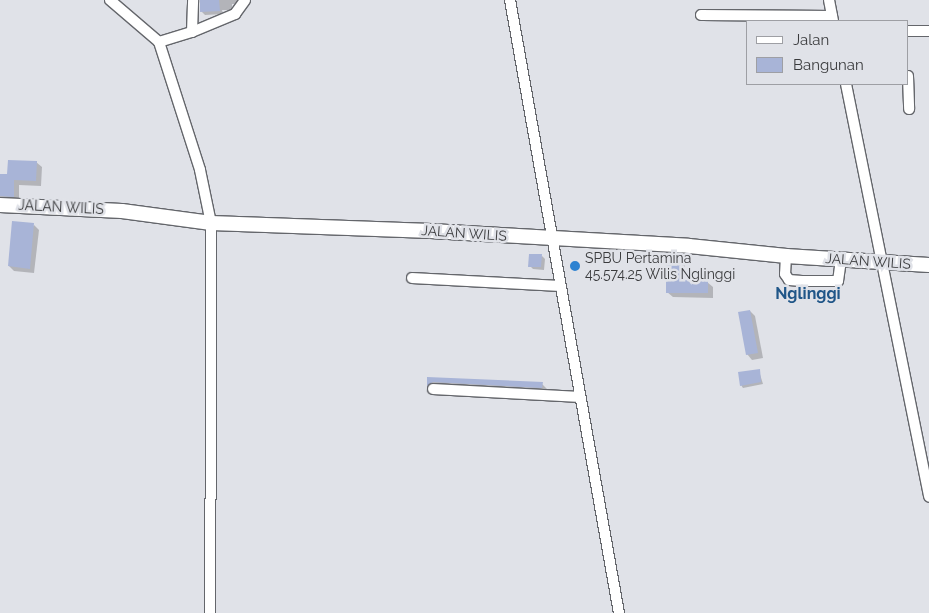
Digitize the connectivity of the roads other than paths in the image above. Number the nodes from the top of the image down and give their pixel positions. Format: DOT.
graph roads {
  1 [pos="110,0"];
  2 [pos="193,0"];
  3 [pos="245,0"];
  4 [pos="510,0"];
  5 [pos="829,0"];
  6 [pos="701,15"];
  7 [pos="833,19"];
  8 [pos="909,31"];
  9 [pos="929,31"];
  10 [pos="192,32"];
  11 [pos="159,42"];
  12 [pos="846,85"];
  13 [pos="908,85"];
  14 [pos="909,109"];
  15 [pos="0,205"];
  16 [pos="211,223"];
  17 [pos="552,239"];
  18 [pos="786,256"];
  19 [pos="841,260"];
  20 [pos="884,263"];
  21 [pos="929,264"];
  22 [pos="412,278"];
  23 [pos="560,286"];
  24 [pos="433,389"];
  25 [pos="580,396"];
  26 [pos="929,497"];
  27 [pos="210,613"];
  28 [pos="619,613"];
  1 -- 11 [label="street"];
  2 -- 10 [label="street"];
  3 -- 10 [label="street"];
  4 -- 17 [label="street"];
  5 -- 7 [label="street"];
  6 -- 7 [label="street"];
  8 -- 9 [label="street"];
  10 -- 11 [label="street"];
  11 -- 16 [label="street"];
  12 -- 20 [label="street"];
  13 -- 14 [label="street"];
  15 -- 16 [label="main road, JALAN WILIS"];
  16 -- 17 [label="main road, JALAN WILIS"];
  16 -- 27 [label="street"];
  17 -- 18 [label="main road, JALAN WILIS"];
  17 -- 23 [label="street"];
  18 -- 19 [label="main road, JALAN WILIS"];
  18 -- 19 [label="street"];
  19 -- 20 [label="main road, JALAN WILIS"];
  20 -- 21 [label="main road, JALAN WILIS"];
  20 -- 26 [label="street"];
  22 -- 23 [label="street"];
  23 -- 25 [label="street"];
  24 -- 25 [label="street"];
  25 -- 28 [label="street"];
}
